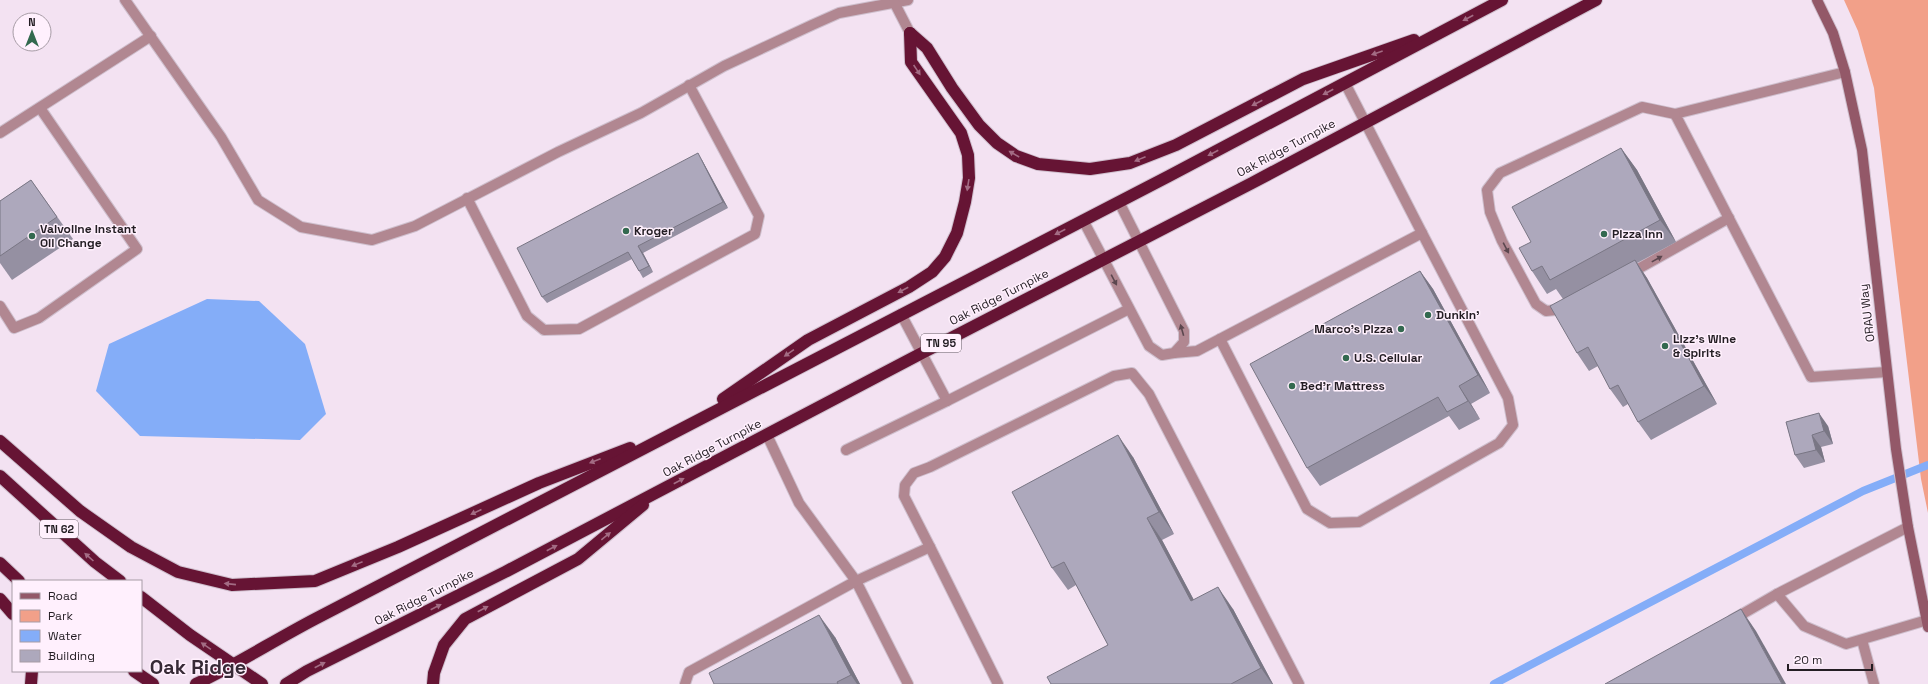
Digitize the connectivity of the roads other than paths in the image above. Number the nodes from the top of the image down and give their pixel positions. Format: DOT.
graph roads {
  1 [pos="125,0"];
  2 [pos="908,0"];
  3 [pos="1502,0"];
  4 [pos="1596,0"];
  5 [pos="1817,0"];
  6 [pos="894,2"];
  7 [pos="1453,26"];
  8 [pos="910,33"];
  9 [pos="151,36"];
  10 [pos="1845,72"];
  11 [pos="1345,83"];
  12 [pos="689,85"];
  13 [pos="40,108"];
  14 [pos="1675,114"];
  15 [pos="1364,123"];
  16 [pos="0,133"];
  17 [pos="468,198"];
  18 [pos="1119,202"];
  19 [pos="1729,218"];
  20 [pos="1083,220"];
  21 [pos="1422,233"];
  22 [pos="1138,241"];
  23 [pos="1103,260"];
  24 [pos="1619,280"];
  25 [pos="1578,303"];
  26 [pos="0,306"];
  27 [pos="1129,308"];
  28 [pos="901,314"];
  29 [pos="1220,339"];
  30 [pos="922,353"];
  31 [pos="1174,354"];
  32 [pos="1887,372"];
  33 [pos="947,401"];
  34 [pos="684,427"];
  35 [pos="767,434"];
  36 [pos="0,441"];
  37 [pos="846,450"];
  38 [pos="0,476"];
  39 [pos="664,489"];
  40 [pos="1908,527"];
  41 [pos="930,547"];
  42 [pos="0,563"];
  43 [pos="18,580"];
  44 [pos="119,580"];
  45 [pos="856,581"];
  46 [pos="1777,594"];
  47 [pos="142,598"];
  48 [pos="0,599"];
  49 [pos="12,613"];
  50 [pos="1724,624"];
  51 [pos="1927,624"];
  52 [pos="1862,640"];
  53 [pos="235,665"];
  54 [pos="32,672"];
  55 [pos="135,672"];
  56 [pos="31,684"];
  57 [pos="153,684"];
  58 [pos="196,684"];
  59 [pos="262,684"];
  60 [pos="286,684"];
  61 [pos="433,684"];
  62 [pos="685,684"];
  63 [pos="908,684"];
  64 [pos="998,684"];
  65 [pos="1299,684"];
  66 [pos="1874,684"];
  1 -- 9 [label="lane"];
  2 -- 6 [label="lane"];
  3 -- 7 [label="highway, one-way"];
  4 -- 15 [label="highway, Oak Ridge Turnpike / TN 95"];
  5 -- 10 [label="street, ORAU Way"];
  6 -- 8 [label="lane"];
  6 -- 12 [label="lane"];
  7 -- 8 [label="highway, one-way"];
  7 -- 11 [label="highway"];
  8 -- 34 [label="highway, one-way"];
  9 -- 13 [label="lane"];
  9 -- 17 [label="lane"];
  10 -- 14 [label="lane"];
  10 -- 32 [label="street, ORAU Way"];
  11 -- 15 [label="lane"];
  11 -- 18 [label="highway, one-way"];
  12 -- 17 [label="lane"];
  12 -- 17 [label="lane"];
  13 -- 16 [label="lane"];
  13 -- 26 [label="lane"];
  14 -- 19 [label="lane"];
  14 -- 25 [label="lane, one-way"];
  15 -- 21 [label="lane"];
  15 -- 22 [label="highway, Oak Ridge Turnpike / TN 95"];
  18 -- 20 [label="highway"];
  18 -- 22 [label="lane"];
  24 -- 19 [label="lane, one-way"];
  19 -- 32 [label="lane"];
  20 -- 23 [label="lane"];
  20 -- 28 [label="highway, one-way"];
  21 -- 29 [label="lane"];
  21 -- 29 [label="lane"];
  22 -- 23 [label="highway, Oak Ridge Turnpike / TN 95"];
  31 -- 22 [label="lane, one-way"];
  23 -- 27 [label="lane, one-way"];
  23 -- 30 [label="highway, Oak Ridge Turnpike / TN 95"];
  27 -- 31 [label="lane"];
  27 -- 33 [label="lane"];
  28 -- 30 [label="lane"];
  28 -- 34 [label="highway"];
  29 -- 31 [label="lane"];
  30 -- 33 [label="lane"];
  30 -- 35 [label="highway, Oak Ridge Turnpike / TN 95"];
  32 -- 40 [label="street, ORAU Way"];
  33 -- 37 [label="lane"];
  34 -- 36 [label="highway, one-way"];
  34 -- 53 [label="highway"];
  39 -- 35 [label="highway, Oak Ridge Turnpike / TN 95, one-way"];
  35 -- 45 [label="lane"];
  44 -- 38 [label="highway, TN 62, one-way"];
  60 -- 39 [label="highway, Oak Ridge Turnpike / TN 95, one-way"];
  61 -- 39 [label="highway, one-way"];
  40 -- 46 [label="lane"];
  40 -- 51 [label="street, ORAU Way"];
  41 -- 45 [label="lane"];
  41 -- 64 [label="lane"];
  41 -- 65 [label="lane"];
  42 -- 43 [label="highway"];
  45 -- 62 [label="lane"];
  45 -- 63 [label="lane"];
  46 -- 50 [label="lane"];
  46 -- 52 [label="lane"];
  53 -- 47 [label="highway, one-way"];
  48 -- 49 [label="highway"];
  51 -- 52 [label="lane"];
  52 -- 66 [label="lane"];
  53 -- 58 [label="highway"];
  53 -- 59 [label="highway"];
  54 -- 56 [label="highway"];
  55 -- 57 [label="highway"];
}
